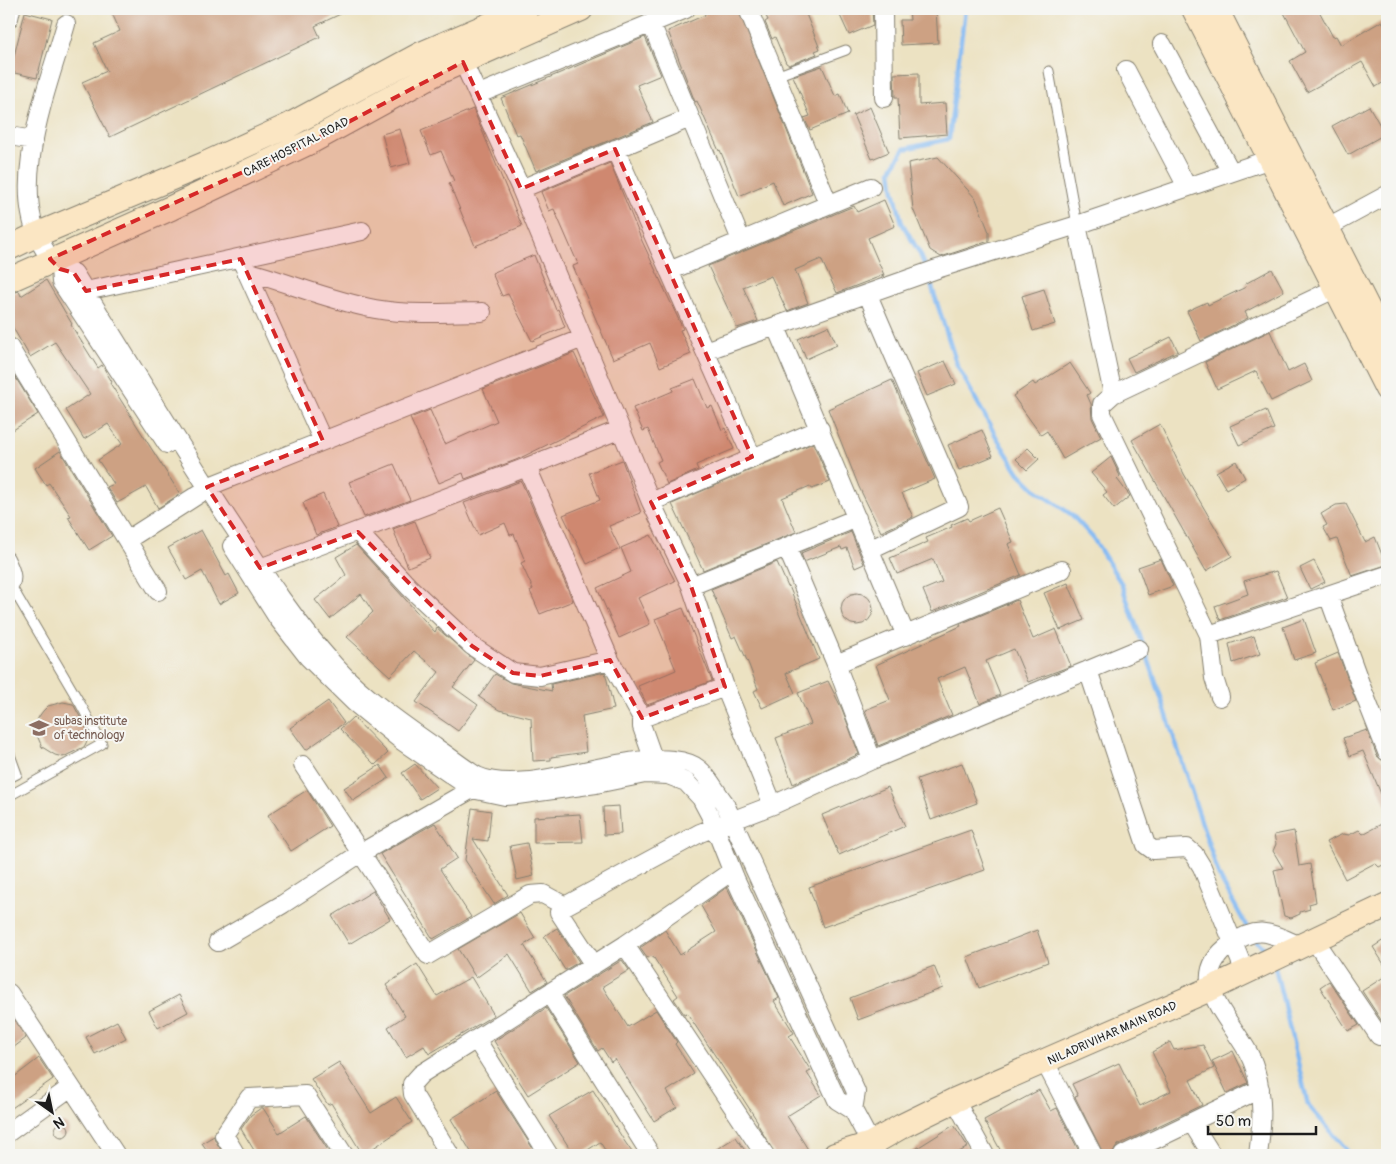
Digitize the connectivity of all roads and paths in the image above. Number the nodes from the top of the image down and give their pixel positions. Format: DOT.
graph roads {
  1 [pos="11,9"];
  2 [pos="526,9"];
  3 [pos="582,9"];
  4 [pos="686,9"];
  5 [pos="748,9"];
  6 [pos="883,9"];
  7 [pos="1194,9"];
  8 [pos="1216,9"];
  9 [pos="9,18"];
  10 [pos="651,23"];
  11 [pos="66,24"];
  12 [pos="1162,44"];
  13 [pos="846,50"];
  14 [pos="463,62"];
  15 [pos="1126,70"];
  16 [pos="1049,71"];
  17 [pos="776,76"];
  18 [pos="479,94"];
  19 [pos="884,98"];
  20 [pos="690,118"];
  21 [pos="9,136"];
  22 [pos="34,140"];
  23 [pos="615,149"];
  24 [pos="1280,156"];
  25 [pos="1232,172"];
  26 [pos="871,187"];
  27 [pos="1187,187"];
  28 [pos="521,189"];
  29 [pos="1387,195"];
  30 [pos="828,203"];
  31 [pos="1077,225"];
  32 [pos="1326,228"];
  33 [pos="362,232"];
  34 [pos="36,235"];
  35 [pos="742,240"];
  36 [pos="9,248"];
  37 [pos="55,264"];
  38 [pos="244,265"];
  39 [pos="669,271"];
  40 [pos="9,280"];
  41 [pos="1344,284"];
  42 [pos="86,291"];
  43 [pos="868,295"];
  44 [pos="482,312"];
  45 [pos="776,328"];
  46 [pos="583,338"];
  47 [pos="1387,346"];
  48 [pos="9,347"];
  49 [pos="705,352"];
  50 [pos="1387,389"];
  51 [pos="1113,394"];
  52 [pos="621,429"];
  53 [pos="820,429"];
  54 [pos="323,441"];
  55 [pos="752,457"];
  56 [pos="527,468"];
  57 [pos="203,491"];
  58 [pos="651,502"];
  59 [pos="857,518"];
  60 [pos="358,532"];
  61 [pos="128,540"];
  62 [pos="787,548"];
  63 [pos="871,550"];
  64 [pos="9,557"];
  65 [pos="260,568"];
  66 [pos="1062,570"];
  67 [pos="1387,575"];
  68 [pos="691,586"];
  69 [pos="11,591"];
  70 [pos="158,591"];
  71 [pos="1328,595"];
  72 [pos="282,613"];
  73 [pos="1209,635"];
  74 [pos="906,636"];
  75 [pos="1139,648"];
  76 [pos="610,660"];
  77 [pos="836,664"];
  78 [pos="1088,670"];
  79 [pos="725,687"];
  80 [pos="1220,696"];
  81 [pos="642,718"];
  82 [pos="9,752"];
  83 [pos="1387,752"];
  84 [pos="653,758"];
  85 [pos="872,760"];
  86 [pos="303,765"];
  87 [pos="9,778"];
  88 [pos="472,789"];
  89 [pos="9,796"];
  90 [pos="773,805"];
  91 [pos="732,820"];
  92 [pos="715,828"];
  93 [pos="361,854"];
  94 [pos="732,871"];
  95 [pos="1387,905"];
  96 [pos="565,906"];
  97 [pos="218,942"];
  98 [pos="1233,943"];
  99 [pos="625,945"];
  100 [pos="1299,947"];
  101 [pos="594,965"];
  102 [pos="1249,971"];
  103 [pos="1210,989"];
  104 [pos="9,993"];
  105 [pos="549,993"];
  106 [pos="1379,1036"];
  107 [pos="476,1040"];
  108 [pos="1045,1062"];
  109 [pos="71,1087"];
  110 [pos="1260,1089"];
  111 [pos="955,1100"];
  112 [pos="853,1110"];
  113 [pos="1192,1123"];
  114 [pos="9,1132"];
  115 [pos="870,1152"];
  116 [pos="116,1155"];
  117 [pos="236,1155"];
  118 [pos="344,1155"];
  119 [pos="450,1155"];
  120 [pos="549,1155"];
  121 [pos="652,1155"];
  122 [pos="765,1155"];
  123 [pos="835,1155"];
  124 [pos="985,1155"];
  125 [pos="1093,1155"];
  126 [pos="1122,1155"];
  127 [pos="1212,1155"];
  128 [pos="1258,1155"];
  1 -- 9 [label="street"];
  2 -- 34 [label="street, CARE HOSPITAL ROAD"];
  3 -- 14 [label="street, CARE HOSPITAL ROAD"];
  4 -- 10 [label="street"];
  5 -- 17 [label="street"];
  6 -- 19 [label="street"];
  7 -- 24 [label="street"];
  8 -- 24 [label="street"];
  10 -- 18 [label="street"];
  10 -- 20 [label="street"];
  11 -- 22 [label="street"];
  12 -- 25 [label="street"];
  13 -- 17 [label="lane"];
  14 -- 18 [label="street"];
  14 -- 37 [label="street, CARE HOSPITAL ROAD"];
  15 -- 27 [label="street"];
  16 -- 31 [label="lane"];
  17 -- 30 [label="street"];
  18 -- 28 [label="street"];
  20 -- 23 [label="street"];
  20 -- 35 [label="street"];
  21 -- 22 [label="street"];
  22 -- 34 [label="street"];
  23 -- 28 [label="street"];
  23 -- 39 [label="street"];
  24 -- 25 [label="street"];
  24 -- 32 [label="street"];
  24 -- 41 [label="street"];
  25 -- 27 [label="street"];
  26 -- 30 [label="street"];
  27 -- 31 [label="street"];
  28 -- 46 [label="street"];
  29 -- 32 [label="street"];
  30 -- 35 [label="street"];
  31 -- 43 [label="street"];
  31 -- 51 [label="street"];
  32 -- 41 [label="street"];
  33 -- 38 [label="street"];
  34 -- 36 [label="street, CARE HOSPITAL ROAD"];
  34 -- 37 [label="street"];
  35 -- 39 [label="street"];
  37 -- 40 [label="street, CARE HOSPITAL ROAD"];
  37 -- 42 [label="street"];
  37 -- 57 [label="street"];
  38 -- 42 [label="street"];
  38 -- 44 [label="street"];
  38 -- 54 [label="street"];
  39 -- 49 [label="street"];
  41 -- 47 [label="street"];
  41 -- 50 [label="street"];
  41 -- 51 [label="street"];
  42 -- 57 [label="street"];
  43 -- 45 [label="street"];
  43 -- 63 [label="street"];
  45 -- 49 [label="street"];
  45 -- 53 [label="street"];
  46 -- 52 [label="street"];
  46 -- 54 [label="street"];
  48 -- 61 [label="street"];
  49 -- 55 [label="street"];
  51 -- 73 [label="street"];
  52 -- 56 [label="street"];
  52 -- 58 [label="street"];
  53 -- 55 [label="street"];
  53 -- 59 [label="street"];
  54 -- 57 [label="street"];
  55 -- 58 [label="street"];
  56 -- 60 [label="street"];
  56 -- 76 [label="street"];
  57 -- 61 [label="street"];
  57 -- 65 [label="street"];
  57 -- 72 [label="street"];
  58 -- 68 [label="street"];
  59 -- 62 [label="street"];
  59 -- 63 [label="street"];
  60 -- 65 [label="street"];
  60 -- 76 [label="street"];
  61 -- 70 [label="street"];
  62 -- 68 [label="street"];
  62 -- 77 [label="street"];
  63 -- 74 [label="street"];
  64 -- 69 [label="lane"];
  65 -- 72 [label="street"];
  66 -- 74 [label="street"];
  67 -- 71 [label="street"];
  68 -- 79 [label="street"];
  69 -- 89 [label="lane"];
  71 -- 73 [label="street"];
  71 -- 83 [label="street"];
  72 -- 84 [label="street"];
  72 -- 88 [label="street"];
  73 -- 80 [label="street"];
  74 -- 77 [label="street"];
  75 -- 78 [label="street"];
  76 -- 81 [label="street"];
  77 -- 85 [label="street"];
  78 -- 85 [label="street"];
  78 -- 98 [label="street"];
  79 -- 81 [label="street"];
  79 -- 90 [label="street"];
  81 -- 84 [label="street"];
  82 -- 87 [label="lane"];
  84 -- 91 [label="street"];
  85 -- 90 [label="street"];
  86 -- 93 [label="street"];
  88 -- 92 [label="street"];
  88 -- 93 [label="street"];
  90 -- 91 [label="street"];
  91 -- 92 [label="street"];
  91 -- 112 [label="street"];
  92 -- 94 [label="street"];
  92 -- 96 [label="street"];
  93 -- 96 [label="street"];
  93 -- 97 [label="street"];
  94 -- 99 [label="street"];
  94 -- 112 [label="street"];
  95 -- 100 [label="street, NILADRIVIHAR MAIN ROAD"];
  96 -- 101 [label="street"];
  98 -- 100 [label="street"];
  98 -- 102 [label="street"];
  98 -- 103 [label="street"];
  99 -- 101 [label="street"];
  99 -- 122 [label="street"];
  100 -- 102 [label="street, NILADRIVIHAR MAIN ROAD"];
  100 -- 106 [label="street"];
  101 -- 105 [label="street"];
  102 -- 103 [label="street, NILADRIVIHAR MAIN ROAD"];
  103 -- 108 [label="street, NILADRIVIHAR MAIN ROAD"];
  103 -- 110 [label="street"];
  104 -- 109 [label="street"];
  105 -- 107 [label="street"];
  105 -- 121 [label="street"];
  107 -- 119 [label="street"];
  107 -- 120 [label="street"];
  108 -- 111 [label="street, NILADRIVIHAR MAIN ROAD"];
  108 -- 125 [label="street"];
  109 -- 114 [label="street"];
  109 -- 116 [label="street"];
  110 -- 113 [label="street"];
  110 -- 128 [label="street"];
  111 -- 115 [label="street, NILADRIVIHAR MAIN ROAD"];
  111 -- 124 [label="street"];
  112 -- 115 [label="street"];
  113 -- 126 [label="street"];
  113 -- 127 [label="street"];
  115 -- 123 [label="street, NILADRIVIHAR MAIN ROAD"];
  117 -- 118 [label="street"];
}
